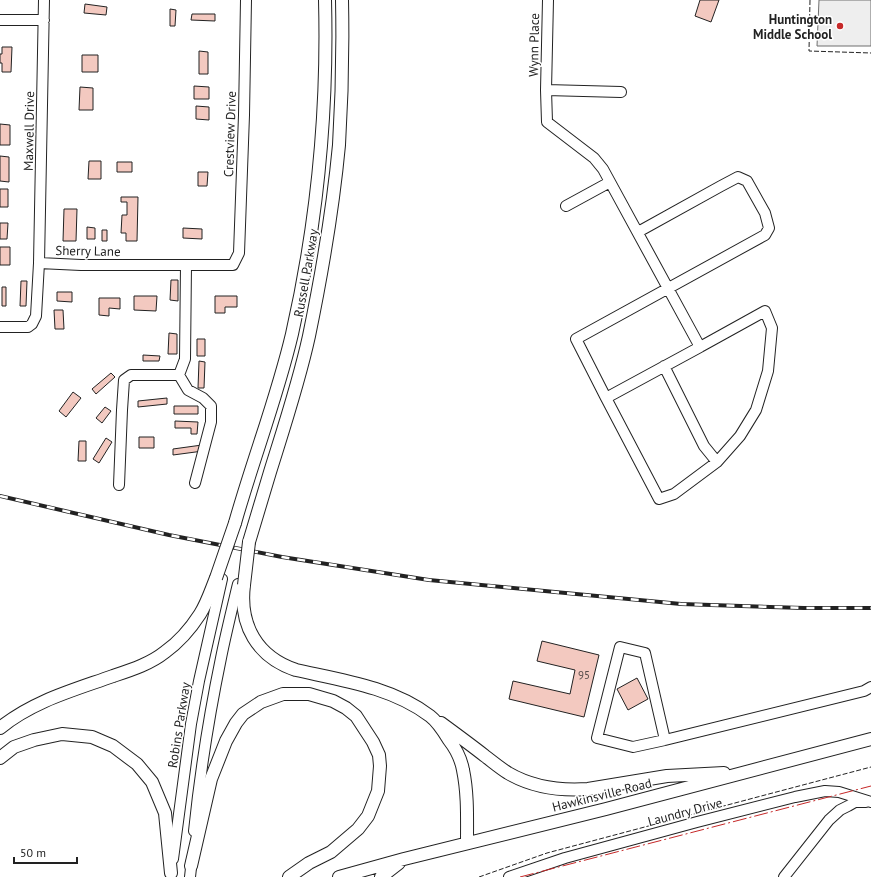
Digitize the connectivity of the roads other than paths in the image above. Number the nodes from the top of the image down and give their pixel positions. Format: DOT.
graph roads {
  1 [pos="44,0"];
  2 [pos="246,0"];
  3 [pos="325,0"];
  4 [pos="342,0"];
  5 [pos="548,0"];
  6 [pos="0,20"];
  7 [pos="44,20"];
  8 [pos="546,90"];
  9 [pos="621,92"];
  10 [pos="610,182"];
  11 [pos="566,206"];
  12 [pos="638,232"];
  13 [pos="40,263"];
  14 [pos="186,265"];
  15 [pos="231,266"];
  16 [pos="668,288"];
  17 [pos="0,327"];
  18 [pos="700,347"];
  19 [pos="664,366"];
  20 [pos="178,375"];
  21 [pos="606,398"];
  22 [pos="717,462"];
  23 [pos="195,483"];
  24 [pos="119,485"];
  25 [pos="219,578"];
  26 [pos="241,584"];
  27 [pos="871,687"];
  28 [pos="432,717"];
  29 [pos="0,728"];
  30 [pos="871,739"];
  31 [pos="665,740"];
  32 [pos="0,758"];
  33 [pos="751,771"];
  34 [pos="871,802"];
  35 [pos="467,843"];
  36 [pos="404,859"];
  37 [pos="190,871"];
  38 [pos="171,875"];
  39 [pos="289,877"];
  40 [pos="339,877"];
  41 [pos="381,877"];
  42 [pos="509,877"];
  43 [pos="784,877"];
  1 -- 7 [label="street, Maxwell Drive"];
  2 -- 15 [label="street, Crestview Drive"];
  3 -- 25 [label="main road, Russell Parkway, bridge"];
  4 -- 26 [label="main road, Russell Parkway, bridge"];
  5 -- 8 [label="street, Wynn Place"];
  6 -- 7 [label="street"];
  7 -- 13 [label="street, Maxwell Drive"];
  8 -- 9 [label="street"];
  8 -- 10 [label="street, Wynn Place"];
  10 -- 11 [label="street"];
  10 -- 12 [label="street"];
  12 -- 16 [label="street"];
  12 -- 16 [label="street"];
  13 -- 14 [label="street, Sherry Lane"];
  13 -- 17 [label="street, Sherry Lane"];
  14 -- 15 [label="street, Sherry Lane"];
  14 -- 20 [label="street"];
  16 -- 18 [label="street"];
  16 -- 21 [label="street"];
  18 -- 19 [label="street"];
  18 -- 22 [label="street"];
  19 -- 21 [label="street"];
  19 -- 22 [label="street"];
  20 -- 23 [label="street"];
  20 -- 24 [label="street"];
  21 -- 22 [label="street"];
  25 -- 29 [label="main road, Russell Parkway"];
  25 -- 38 [label="street, Robins Parkway"];
  26 -- 28 [label="main road, Russell Parkway"];
  26 -- 37 [label="street"];
  27 -- 31 [label="street"];
  28 -- 33 [label="main road, Russell Parkway"];
  28 -- 35 [label="main road"];
  30 -- 33 [label="main road, Hawkinsville Road"];
  31 -- 31 [label="street"];
  32 -- 38 [label="main road"];
  33 -- 35 [label="main road, Hawkinsville Road"];
  34 -- 42 [label="street, Laundry Drive"];
  34 -- 43 [label="street"];
  35 -- 36 [label="main road, Hawkinsville Road"];
  36 -- 40 [label="main road, Hawkinsville Road"];
  36 -- 41 [label="main road"];
  37 -- 39 [label="main road"];
}
